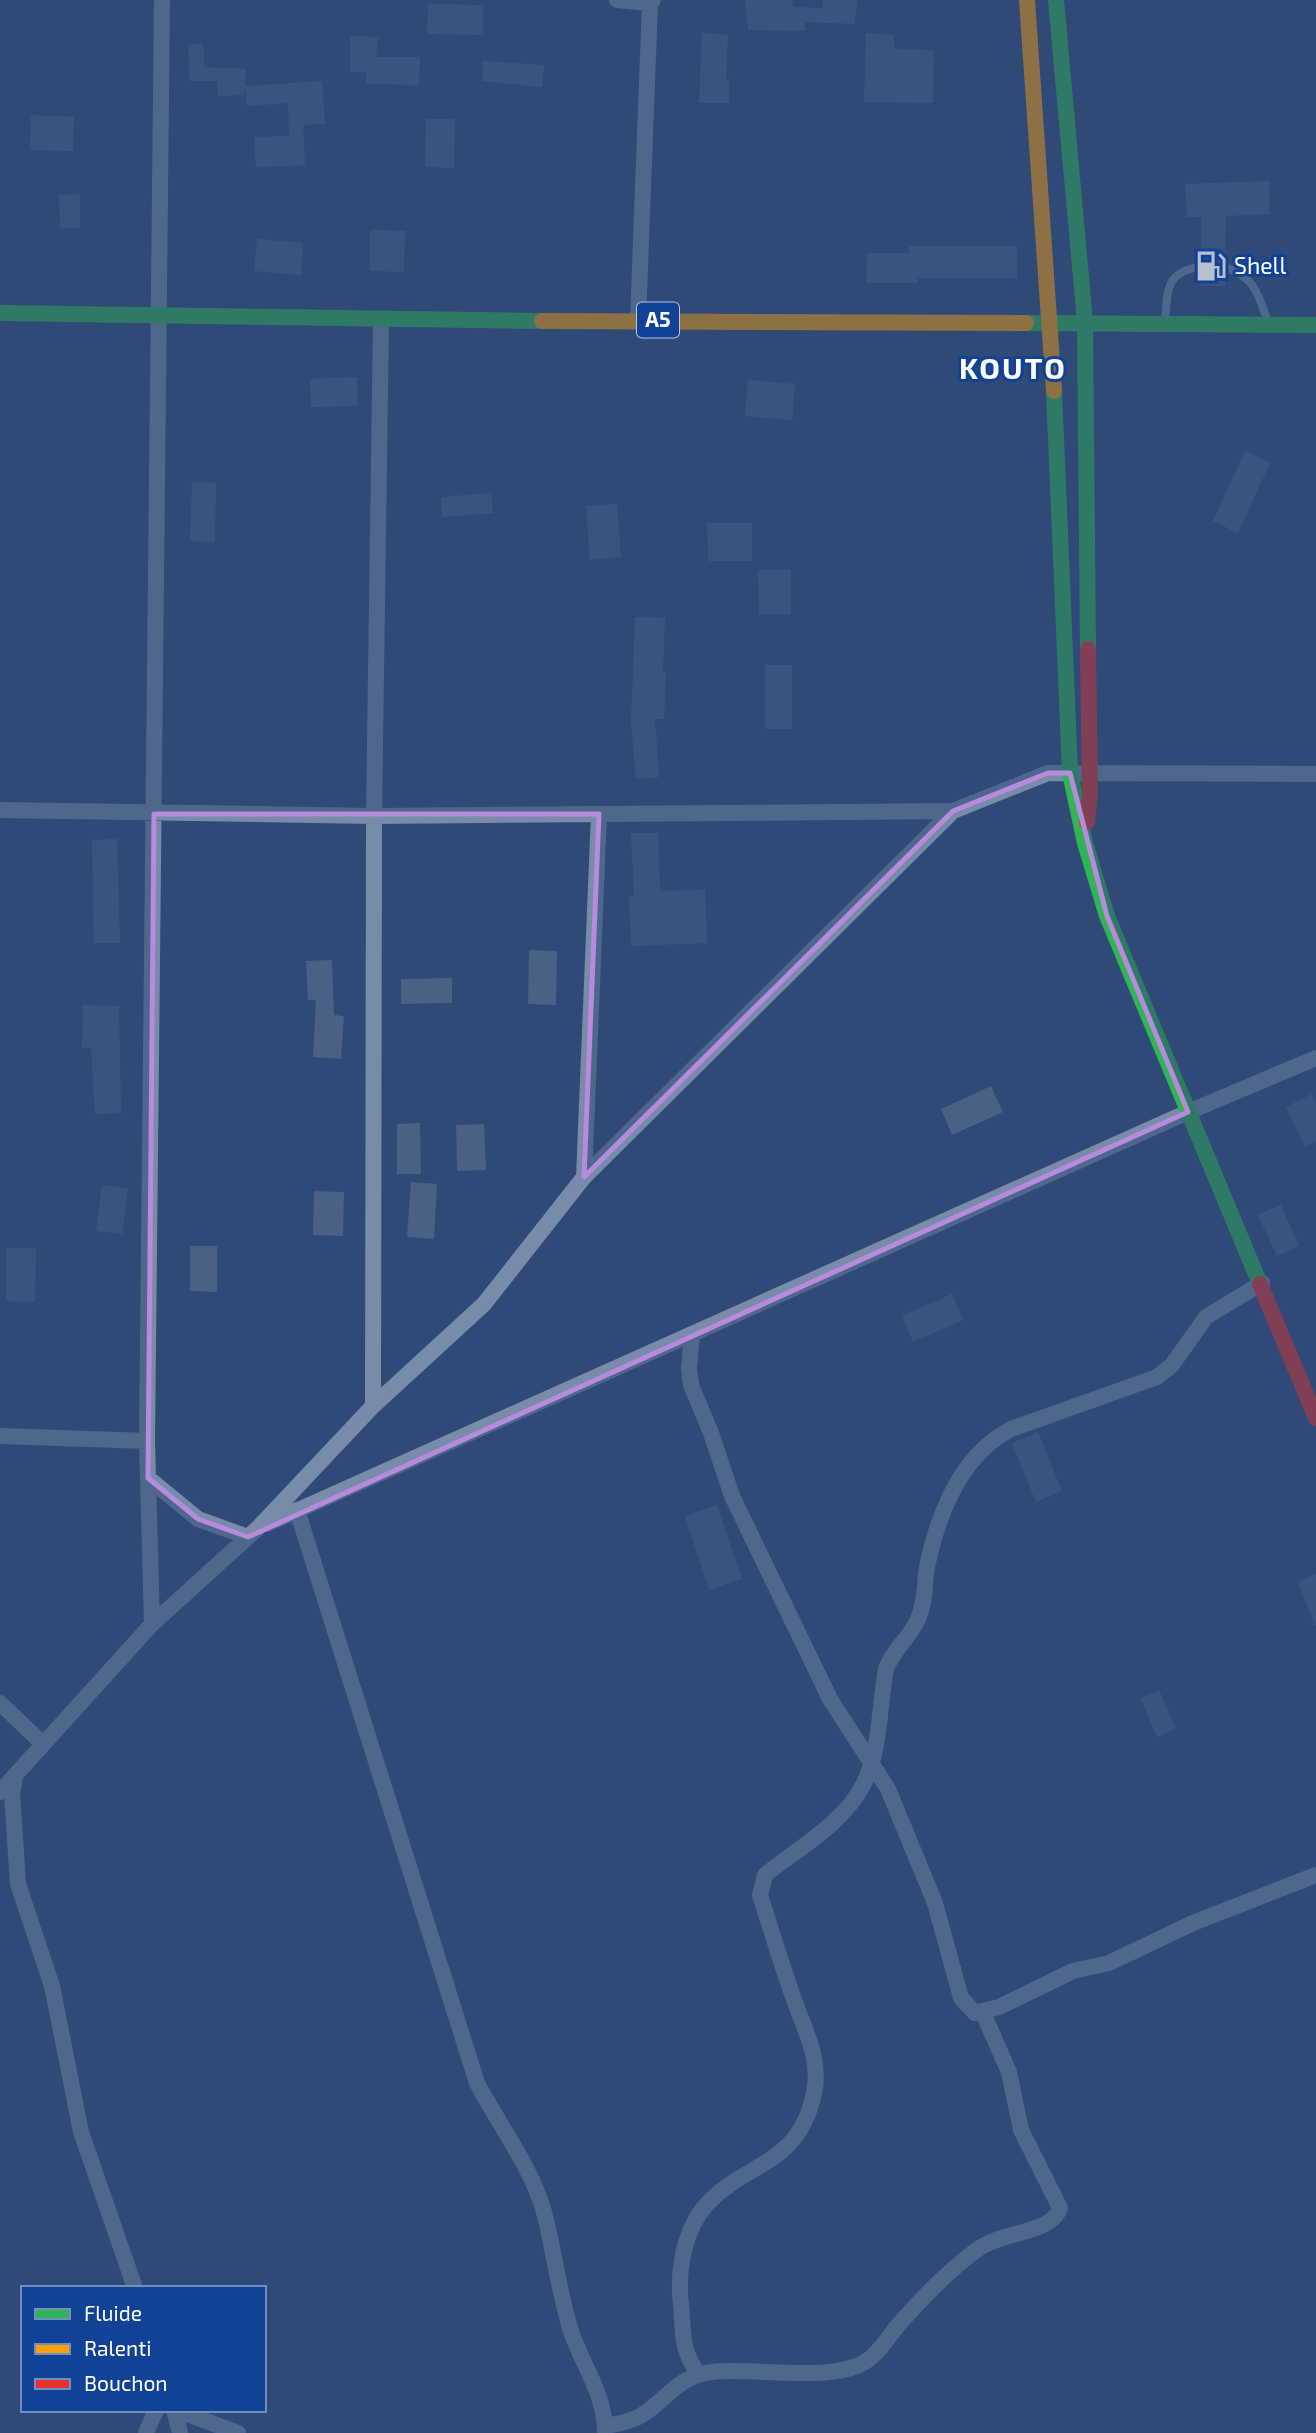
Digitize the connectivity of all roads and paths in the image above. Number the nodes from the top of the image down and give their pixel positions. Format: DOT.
graph roads {
  1 [pos="162,0"];
  2 [pos="617,0"];
  3 [pos="1027,0"];
  4 [pos="1056,0"];
  5 [pos="652,1"];
  6 [pos="1200,267"];
  7 [pos="1225,267"];
  8 [pos="0,313"];
  9 [pos="160,314"];
  10 [pos="381,320"];
  11 [pos="638,320"];
  12 [pos="1085,322"];
  13 [pos="1051,323"];
  14 [pos="1165,323"];
  15 [pos="1269,325"];
  16 [pos="1316,325"];
  17 [pos="1070,773"];
  18 [pos="1090,773"];
  19 [pos="1316,775"];
  20 [pos="0,810"];
  21 [pos="953,811"];
  22 [pos="154,814"];
  23 [pos="599,814"];
  24 [pos="374,816"];
  25 [pos="1085,843"];
  26 [pos="1316,1058"];
  27 [pos="1188,1112"];
  28 [pos="584,1177"];
  29 [pos="1262,1283"];
  30 [pos="692,1335"];
  31 [pos="373,1406"];
  32 [pos="1316,1418"];
  33 [pos="0,1436"];
  34 [pos="147,1441"];
  35 [pos="148,1478"];
  36 [pos="297,1510"];
  37 [pos="253,1533"];
  38 [pos="152,1624"];
  39 [pos="0,1703"];
  40 [pos="42,1743"];
  41 [pos="872,1761"];
  42 [pos="15,1774"];
  43 [pos="0,1793"];
  44 [pos="1316,1875"];
  45 [pos="983,2013"];
  46 [pos="134,2286"];
  47 [pos="698,2374"];
  48 [pos="155,2412"];
  49 [pos="175,2412"];
  50 [pos="180,2412"];
  51 [pos="605,2430"];
  52 [pos="146,2433"];
  53 [pos="180,2433"];
  54 [pos="238,2433"];
  1 -- 9 [label="street"];
  2 -- 5 [label="street"];
  3 -- 13 [label="main road"];
  4 -- 12 [label="main road"];
  5 -- 11 [label="street"];
  6 -- 14 [label="lane"];
  7 -- 15 [label="lane"];
  8 -- 9 [label="main road, A5"];
  9 -- 10 [label="main road, A5"];
  9 -- 22 [label="street"];
  10 -- 11 [label="main road, A5"];
  10 -- 24 [label="street"];
  11 -- 13 [label="main road, A5"];
  12 -- 13 [label="main road, A5"];
  12 -- 14 [label="main road, A5"];
  12 -- 18 [label="main road"];
  13 -- 17 [label="main road"];
  14 -- 15 [label="main road, A5"];
  15 -- 16 [label="main road, A5"];
  17 -- 18 [label="street"];
  17 -- 21 [label="street"];
  17 -- 25 [label="main road"];
  18 -- 19 [label="street"];
  18 -- 25 [label="main road"];
  20 -- 22 [label="street"];
  21 -- 23 [label="street"];
  21 -- 28 [label="street"];
  22 -- 24 [label="street"];
  22 -- 34 [label="street"];
  23 -- 24 [label="street"];
  23 -- 28 [label="street"];
  24 -- 31 [label="street"];
  25 -- 27 [label="main road"];
  26 -- 27 [label="street"];
  27 -- 29 [label="main road"];
  27 -- 30 [label="street"];
  28 -- 31 [label="street"];
  29 -- 32 [label="main road"];
  29 -- 41 [label="street"];
  30 -- 36 [label="street"];
  30 -- 41 [label="street"];
  31 -- 37 [label="street"];
  33 -- 34 [label="street"];
  34 -- 35 [label="street"];
  35 -- 37 [label="street"];
  35 -- 38 [label="street"];
  36 -- 37 [label="street"];
  36 -- 51 [label="street"];
  37 -- 38 [label="street"];
  38 -- 40 [label="street"];
  39 -- 40 [label="street"];
  40 -- 42 [label="street"];
  41 -- 45 [label="street"];
  41 -- 47 [label="street"];
  42 -- 43 [label="street"];
  42 -- 46 [label="street"];
  44 -- 45 [label="street"];
  45 -- 47 [label="street"];
  47 -- 51 [label="street"];
  48 -- 52 [label="street"];
  49 -- 53 [label="street"];
  50 -- 54 [label="street"];
}
